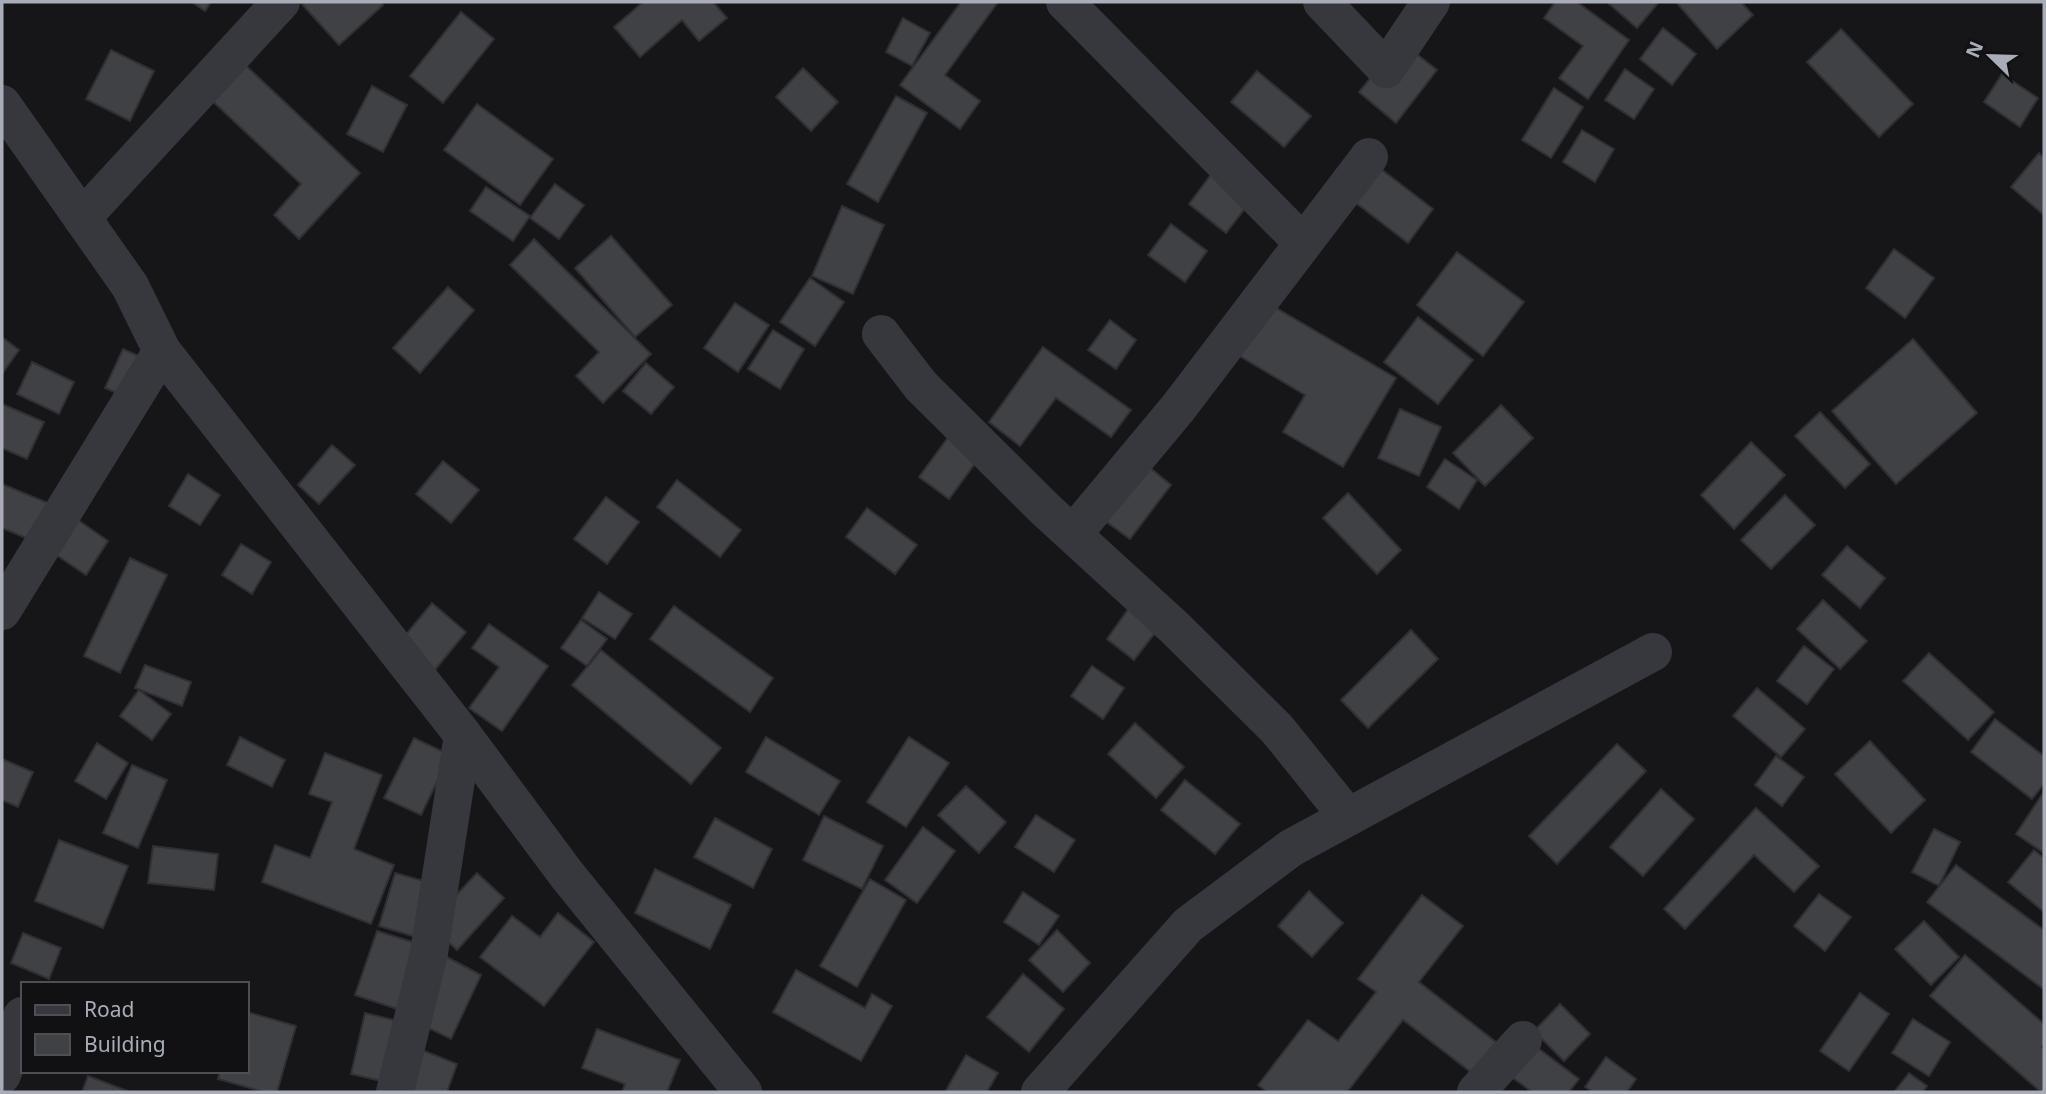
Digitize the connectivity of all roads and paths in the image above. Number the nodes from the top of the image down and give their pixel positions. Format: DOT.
graph roads {
  1 [pos="281,2"];
  2 [pos="1065,2"];
  3 [pos="1322,2"];
  4 [pos="1432,2"];
  5 [pos="2,104"];
  6 [pos="1370,156"];
  7 [pos="82,218"];
  8 [pos="1303,243"];
  9 [pos="881,334"];
  10 [pos="162,351"];
  11 [pos="1073,534"];
  12 [pos="2,611"];
  13 [pos="1653,652"];
  14 [pos="464,735"];
  15 [pos="1348,817"];
  16 [pos="21,1019"];
  17 [pos="1523,1040"];
  18 [pos="2,1075"];
  19 [pos="396,1092"];
  20 [pos="743,1092"];
  21 [pos="1040,1092"];
  22 [pos="1476,1092"];
  1 -- 7 [label="street"];
  2 -- 8 [label="street"];
  3 -- 4 [label="street"];
  5 -- 7 [label="street"];
  6 -- 8 [label="street"];
  7 -- 10 [label="street"];
  8 -- 11 [label="street"];
  9 -- 11 [label="street"];
  10 -- 12 [label="street"];
  10 -- 14 [label="street"];
  11 -- 15 [label="street"];
  13 -- 15 [label="street"];
  14 -- 19 [label="street"];
  14 -- 20 [label="street"];
  15 -- 21 [label="street"];
  16 -- 18 [label="street"];
  17 -- 22 [label="street"];
}
